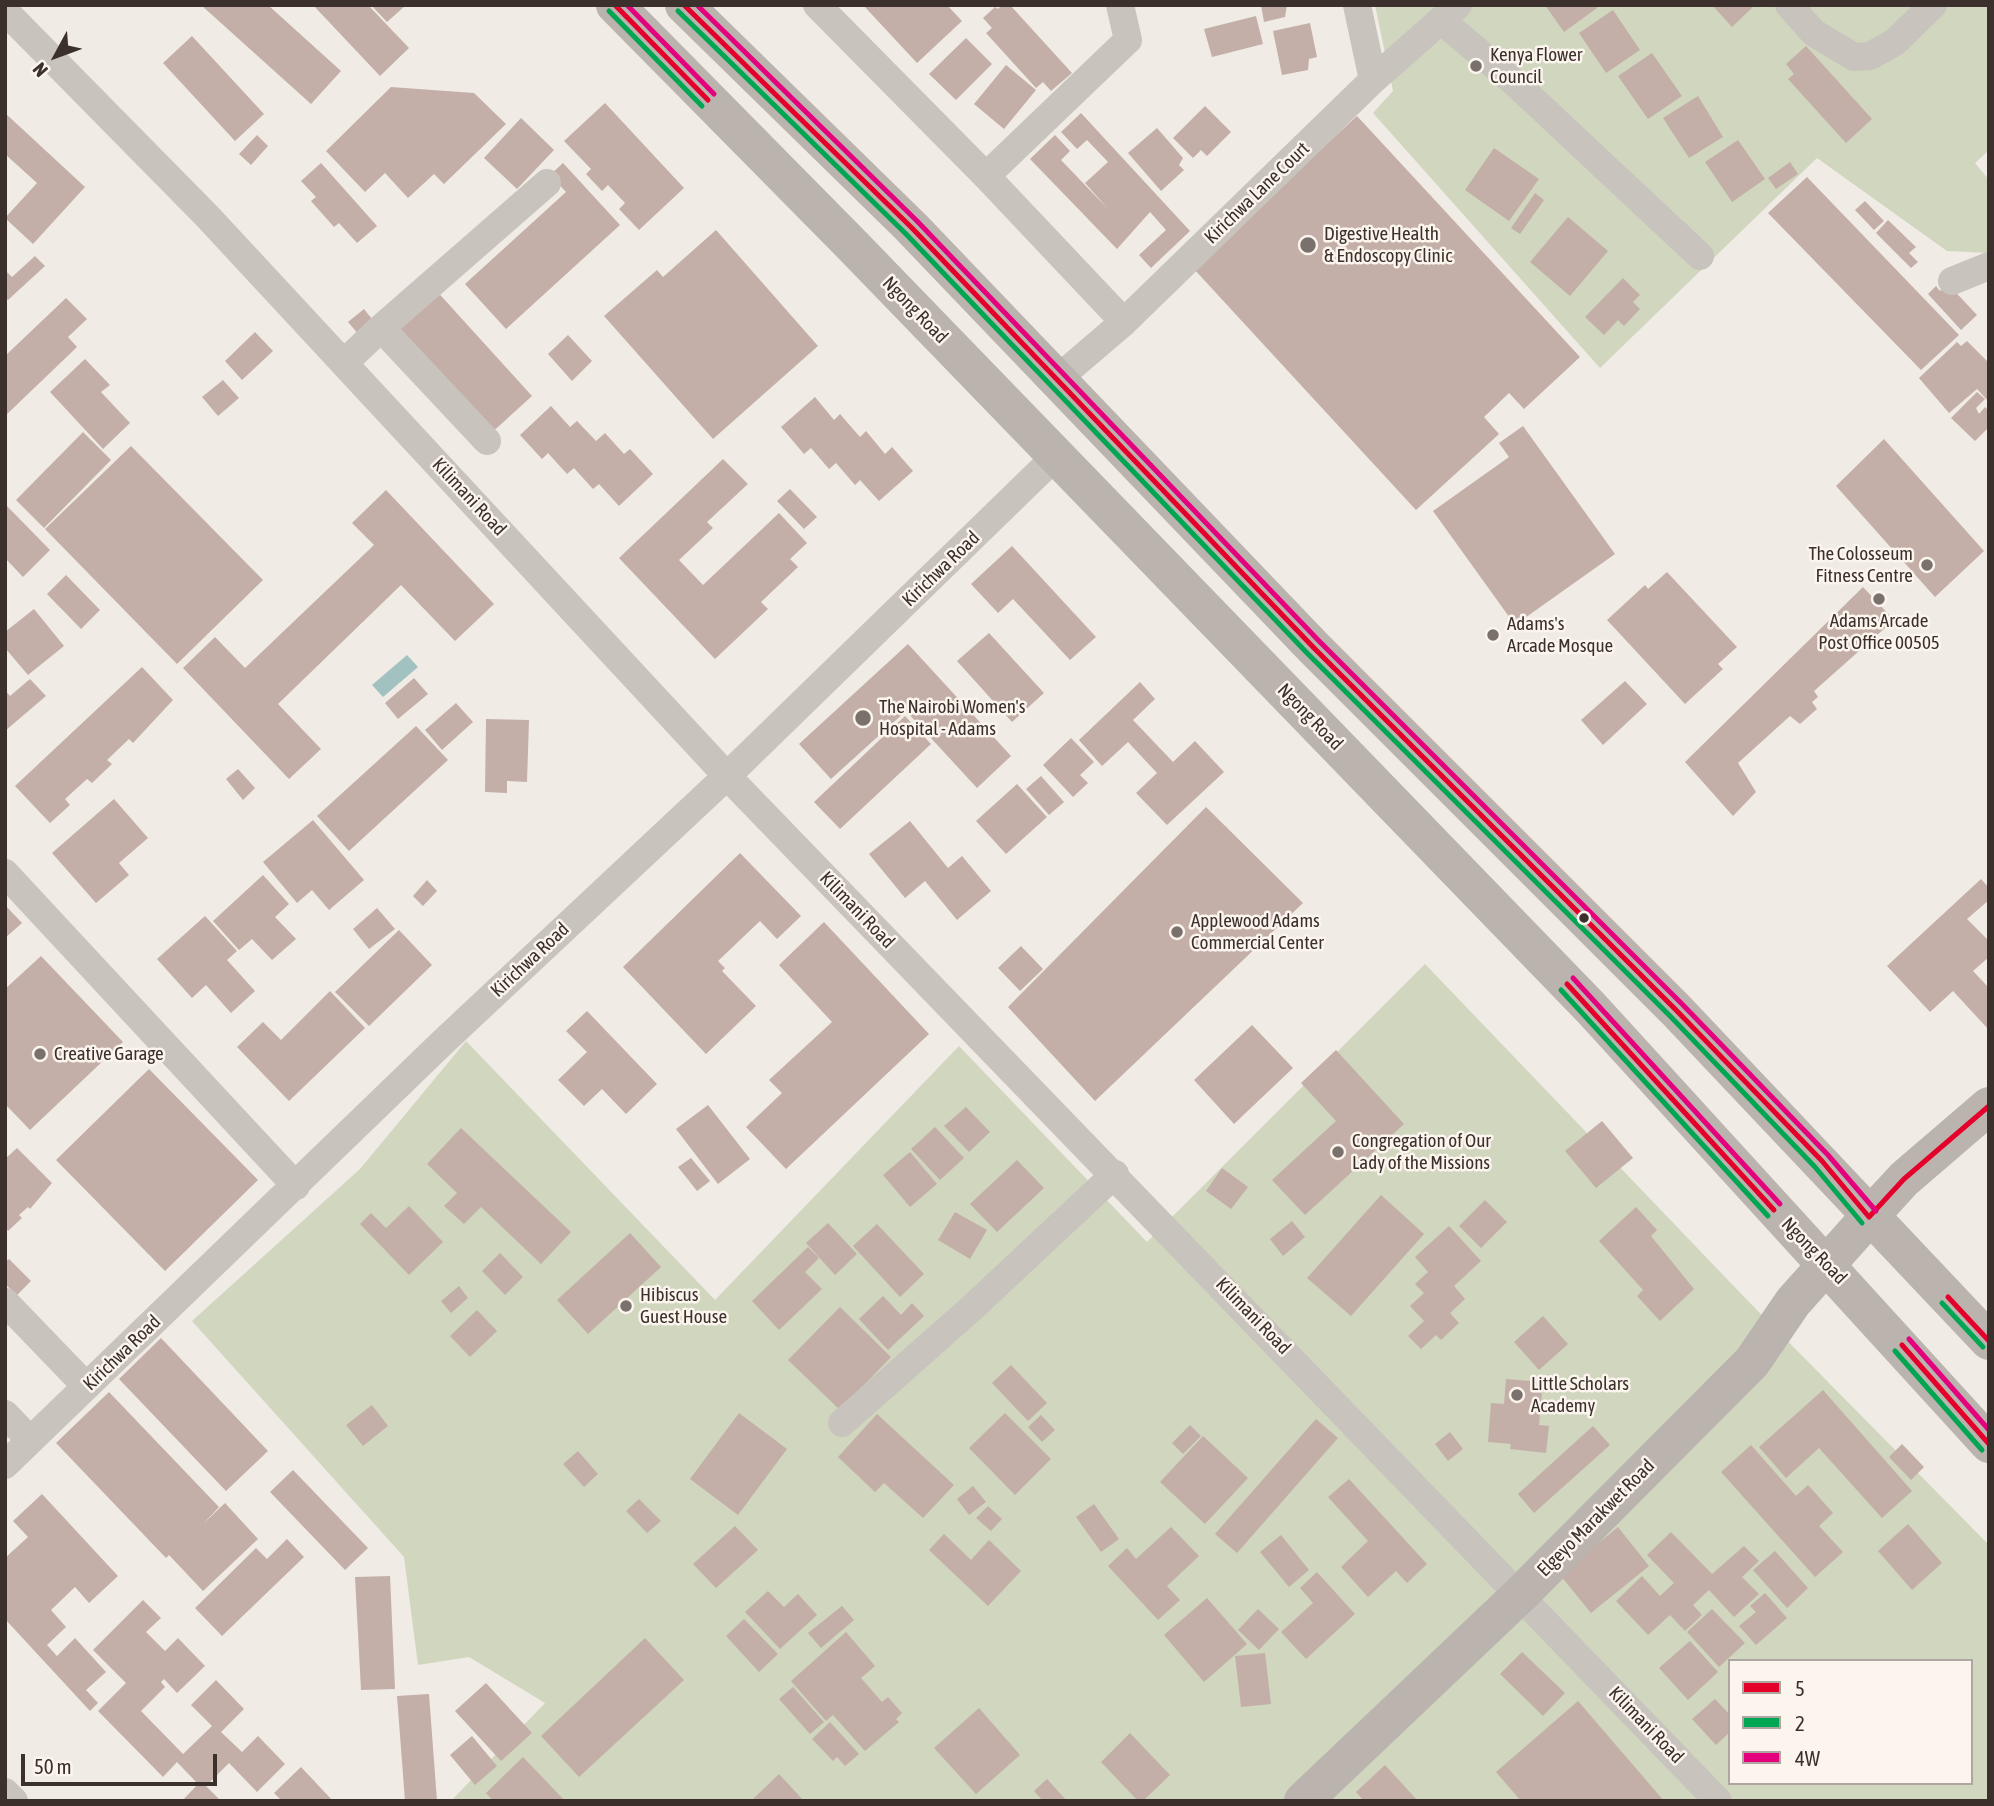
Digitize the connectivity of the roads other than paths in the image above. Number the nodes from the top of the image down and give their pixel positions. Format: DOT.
graph roads {
  1 [pos="615,5"];
  2 [pos="684,5"];
  3 [pos="817,5"];
  4 [pos="1120,5"];
  5 [pos="1357,5"];
  6 [pos="1789,5"];
  7 [pos="1933,5"];
  8 [pos="5,11"];
  9 [pos="1450,13"];
  10 [pos="1373,80"];
  11 [pos="986,176"];
  12 [pos="547,183"];
  13 [pos="1700,256"];
  14 [pos="1989,266"];
  15 [pos="1952,281"];
  16 [pos="1124,322"];
  17 [pos="381,328"];
  18 [pos="345,362"];
  19 [pos="1055,381"];
  20 [pos="486,441"];
  21 [pos="1056,456"];
  22 [pos="727,776"];
  23 [pos="5,873"];
  24 [pos="1989,1106"];
  25 [pos="1115,1174"];
  26 [pos="296,1186"];
  27 [pos="1869,1217"];
  28 [pos="1827,1263"];
  29 [pos="5,1302"];
  30 [pos="1989,1341"];
  31 [pos="86,1387"];
  32 [pos="5,1414"];
  33 [pos="842,1423"];
  34 [pos="30,1440"];
  35 [pos="1989,1444"];
  36 [pos="5,1465"];
  37 [pos="1521,1594"];
  38 [pos="5,1792"];
  39 [pos="14,1801"];
  40 [pos="1303,1801"];
  41 [pos="1718,1801"];
  1 -- 21 [label="main road, Ngong Road"];
  2 -- 19 [label="main road"];
  3 -- 11 [label="street"];
  4 -- 11 [label="street"];
  5 -- 10 [label="street"];
  6 -- 7 [label="street"];
  8 -- 18 [label="street, Kilimani Road"];
  9 -- 10 [label="street, Kirichwa Lane Court"];
  9 -- 13 [label="street"];
  10 -- 16 [label="street, Kirichwa Lane Court"];
  11 -- 16 [label="street"];
  12 -- 17 [label="street"];
  14 -- 15 [label="street"];
  16 -- 19 [label="street, Kirichwa Lane Court"];
  17 -- 18 [label="street"];
  17 -- 20 [label="street"];
  18 -- 22 [label="street, Kilimani Road"];
  19 -- 27 [label="main road"];
  21 -- 22 [label="street, Kirichwa Road"];
  21 -- 28 [label="main road, Ngong Road"];
  22 -- 25 [label="street, Kilimani Road"];
  22 -- 26 [label="street, Kirichwa Road"];
  23 -- 26 [label="street"];
  24 -- 27 [label="main road, Elgeyo Marakwet Road"];
  25 -- 33 [label="street"];
  25 -- 37 [label="street, Kilimani Road"];
  26 -- 31 [label="street, Kirichwa Road"];
  27 -- 28 [label="main road, Elgeyo Marakwet Road"];
  27 -- 30 [label="main road"];
  28 -- 35 [label="main road, Ngong Road"];
  28 -- 37 [label="main road, Elgeyo Marakwet Road"];
  29 -- 31 [label="street"];
  31 -- 34 [label="street, Kirichwa Road"];
  32 -- 34 [label="street"];
  34 -- 36 [label="street, Kirichwa Road"];
  37 -- 40 [label="main road, Elgeyo Marakwet Road"];
  37 -- 41 [label="street, Kilimani Road"];
  38 -- 39 [label="street"];
}
